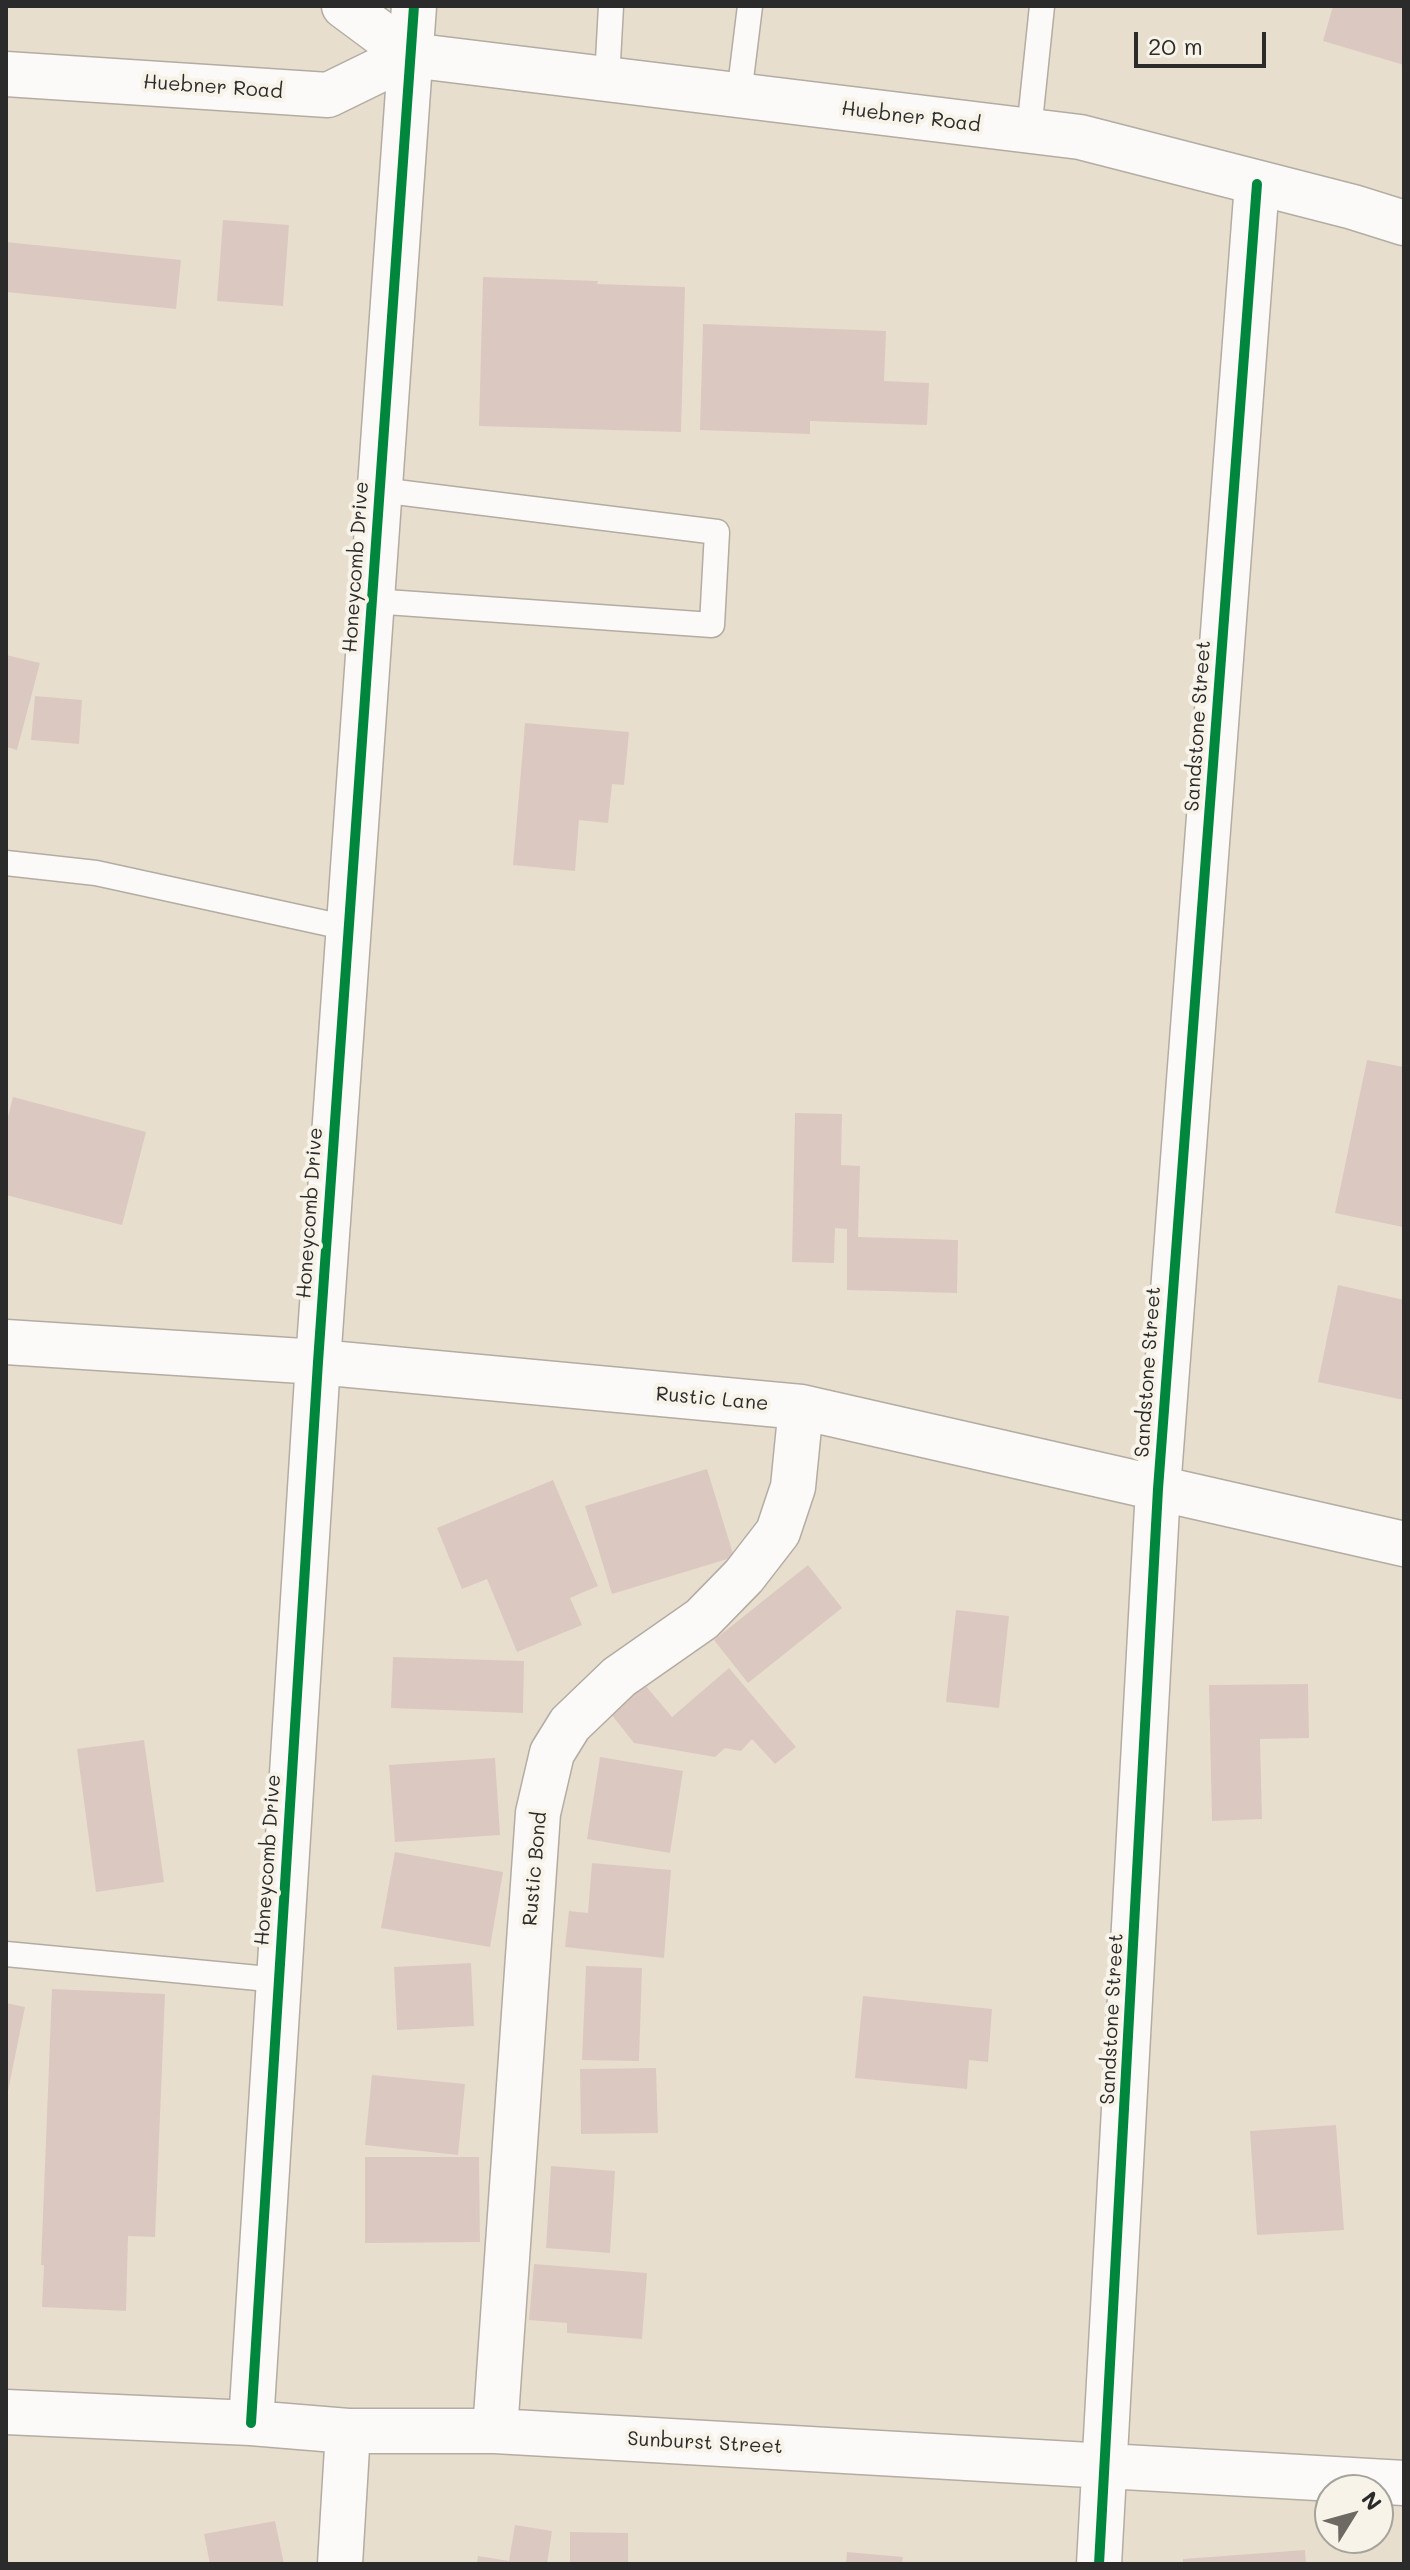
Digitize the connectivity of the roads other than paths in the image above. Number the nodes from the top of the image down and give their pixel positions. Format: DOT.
graph roads {
  1 [pos="344,6"];
  2 [pos="414,6"];
  3 [pos="611,6"];
  4 [pos="750,6"];
  5 [pos="1042,6"];
  6 [pos="410,55"];
  7 [pos="6,74"];
  8 [pos="607,79"];
  9 [pos="739,95"];
  10 [pos="1029,131"];
  11 [pos="1257,184"];
  12 [pos="1404,223"];
  13 [pos="380,490"];
  14 [pos="372,601"];
  15 [pos="6,863"];
  16 [pos="348,928"];
  17 [pos="6,1342"];
  18 [pos="318,1362"];
  19 [pos="801,1407"];
  20 [pos="1158,1489"];
  21 [pos="1404,1544"];
  22 [pos="6,1954"];
  23 [pos="279,1980"];
  24 [pos="6,2412"];
  25 [pos="251,2423"];
  26 [pos="348,2431"];
  27 [pos="495,2431"];
  28 [pos="1106,2467"];
  29 [pos="1404,2483"];
  30 [pos="340,2564"];
  31 [pos="1099,2564"];
  1 -- 6 [label="street, Huebner Road"];
  2 -- 6 [label="street, Honeycomb Drive"];
  3 -- 8 [label="lane"];
  4 -- 9 [label="lane"];
  5 -- 10 [label="lane"];
  6 -- 7 [label="street, Huebner Road"];
  6 -- 8 [label="street, Huebner Road"];
  6 -- 13 [label="street, Honeycomb Drive"];
  8 -- 9 [label="street, Huebner Road"];
  9 -- 10 [label="street, Huebner Road"];
  10 -- 11 [label="street, Huebner Road"];
  11 -- 12 [label="street, Huebner Road"];
  11 -- 20 [label="street, Sandstone Street"];
  13 -- 14 [label="street, Honeycomb Drive"];
  13 -- 14 [label="lane"];
  14 -- 16 [label="street, Honeycomb Drive"];
  15 -- 16 [label="lane"];
  16 -- 18 [label="street, Honeycomb Drive"];
  17 -- 18 [label="street, Rustic Lane"];
  18 -- 19 [label="street, Rustic Lane"];
  18 -- 23 [label="street, Honeycomb Drive"];
  19 -- 20 [label="street, Rustic Lane"];
  19 -- 27 [label="street, Rustic Bond"];
  20 -- 21 [label="street, Rustic Lane"];
  20 -- 28 [label="street, Sandstone Street"];
  22 -- 23 [label="lane"];
  23 -- 25 [label="street, Honeycomb Drive"];
  24 -- 25 [label="street, Sunburst Street"];
  25 -- 26 [label="street, Sunburst Street"];
  26 -- 27 [label="street, Sunburst Street"];
  26 -- 30 [label="street"];
  27 -- 28 [label="street, Sunburst Street"];
  28 -- 29 [label="street, Sunburst Street"];
  28 -- 31 [label="street, Sandstone Street"];
}
